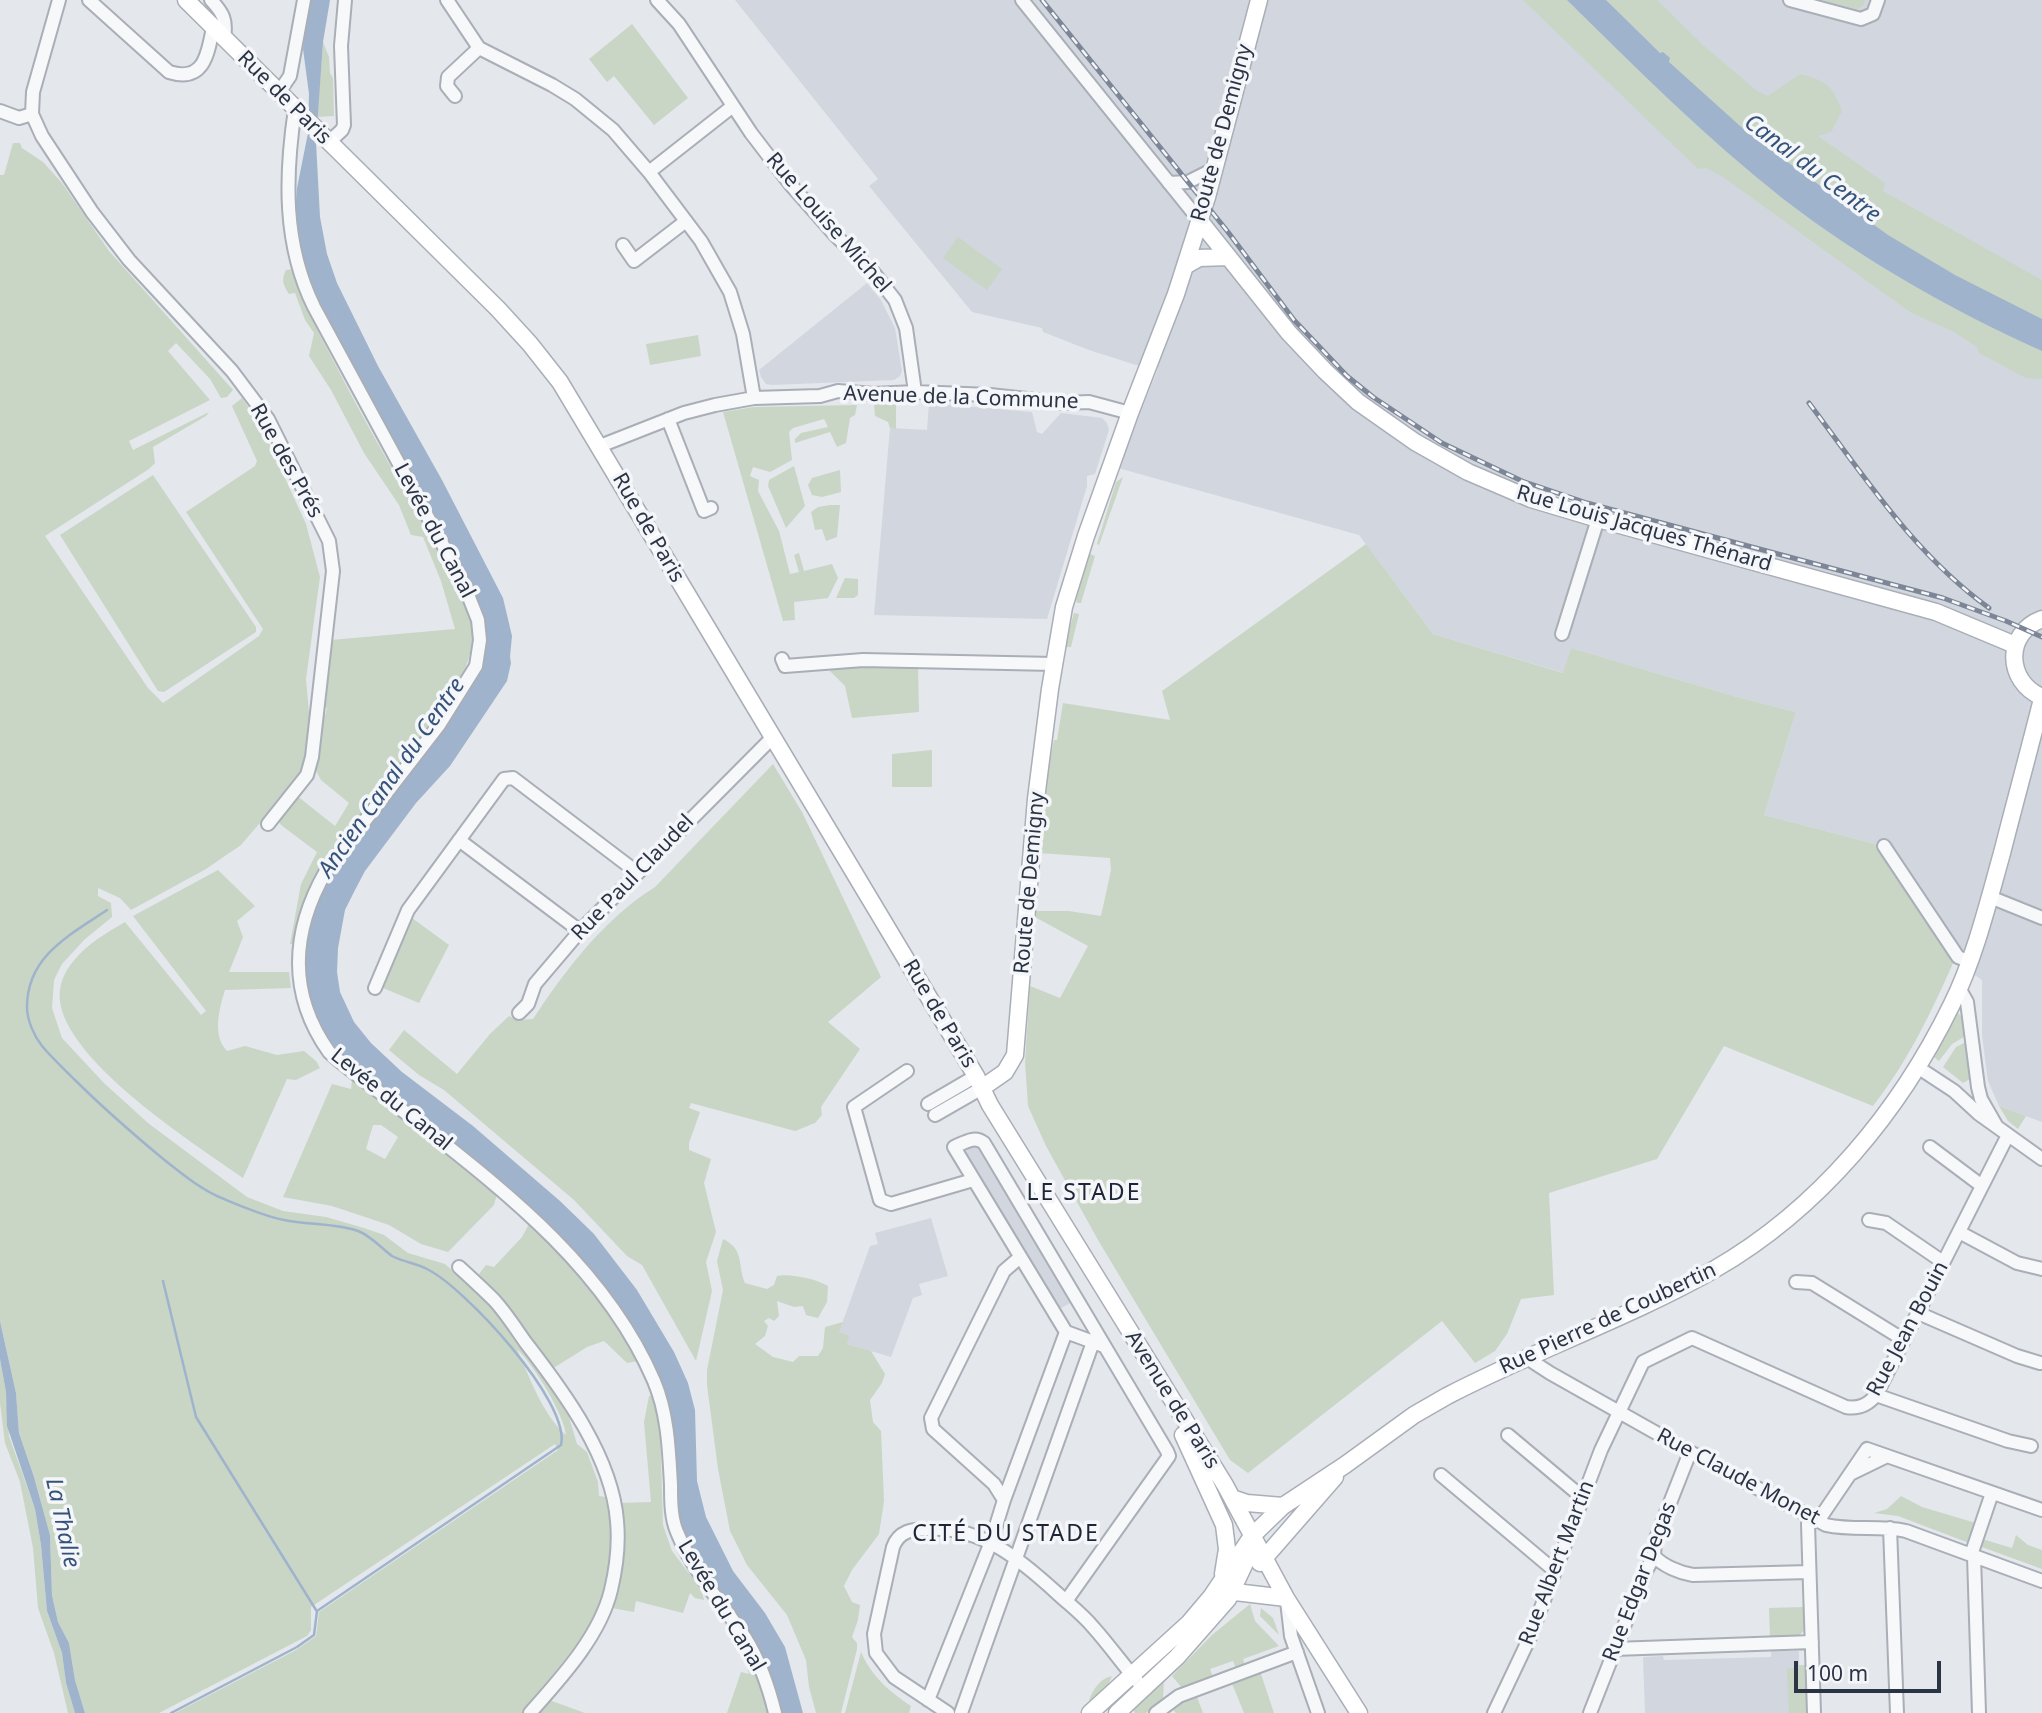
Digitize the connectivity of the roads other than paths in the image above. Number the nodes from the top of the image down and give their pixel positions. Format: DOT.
graph roads {
  1 [pos="59,0"];
  2 [pos="89,0"];
  3 [pos="186,0"];
  4 [pos="211,0"];
  5 [pos="304,0"];
  6 [pos="345,0"];
  7 [pos="446,0"];
  8 [pos="657,0"];
  9 [pos="1022,0"];
  10 [pos="1259,0"];
  11 [pos="1790,0"];
  12 [pos="1878,0"];
  13 [pos="218,33"];
  14 [pos="479,48"];
  15 [pos="279,92"];
  16 [pos="455,96"];
  17 [pos="733,106"];
  18 [pos="0,111"];
  19 [pos="299,112"];
  20 [pos="32,114"];
  21 [pos="328,141"];
  22 [pos="1214,170"];
  23 [pos="649,172"];
  24 [pos="1169,183"];
  25 [pos="1199,220"];
  26 [pos="686,221"];
  27 [pos="623,245"];
  28 [pos="1228,257"];
  29 [pos="1185,266"];
  30 [pos="915,392"];
  31 [pos="754,398"];
  32 [pos="1129,413"];
  33 [pos="668,419"];
  34 [pos="600,446"];
  35 [pos="711,508"];
  36 [pos="1598,519"];
  37 [pos="2042,619"];
  38 [pos="1562,634"];
  39 [pos="2015,645"];
  40 [pos="782,659"];
  41 [pos="1054,664"];
  42 [pos="2042,698"];
  43 [pos="773,737"];
  44 [pos="268,824"];
  45 [pos="459,840"];
  46 [pos="1884,846"];
  47 [pos="638,873"];
  48 [pos="1990,897"];
  49 [pos="2042,918"];
  50 [pos="580,931"];
  51 [pos="1968,961"];
  52 [pos="375,988"];
  53 [pos="1959,988"];
  54 [pos="519,1013"];
  55 [pos="908,1071"];
  56 [pos="1919,1074"];
  57 [pos="979,1082"];
  58 [pos="1978,1087"];
  59 [pos="1954,1091"];
  60 [pos="932,1110"];
  61 [pos="1997,1127"];
  62 [pos="2008,1135"];
  63 [pos="1930,1147"];
  64 [pos="2042,1159"];
  65 [pos="973,1180"];
  66 [pos="1982,1186"];
  67 [pos="1869,1220"];
  68 [pos="1959,1232"];
  69 [pos="1019,1258"];
  70 [pos="1944,1262"];
  71 [pos="459,1267"];
  72 [pos="2042,1269"];
  73 [pos="1796,1282"];
  74 [pos="1918,1313"];
  75 [pos="1066,1332"];
  76 [pos="1904,1340"];
  77 [pos="1099,1344"];
  78 [pos="1527,1358"];
  79 [pos="2040,1363"];
  80 [pos="1160,1381"];
  81 [pos="1876,1395"];
  82 [pos="1620,1412"];
  83 [pos="1508,1435"];
  84 [pos="2031,1446"];
  85 [pos="1690,1452"];
  86 [pos="1345,1465"];
  87 [pos="1441,1475"];
  88 [pos="1992,1493"];
  89 [pos="1232,1498"];
  90 [pos="1583,1498"];
  91 [pos="1004,1500"];
  92 [pos="1283,1506"];
  93 [pos="2042,1510"];
  94 [pos="1815,1519"];
  95 [pos="1890,1528"];
  96 [pos="991,1542"];
  97 [pos="1258,1545"];
  98 [pos="1654,1556"];
  99 [pos="1973,1556"];
  100 [pos="1016,1558"];
  101 [pos="1555,1571"];
  102 [pos="1809,1572"];
  103 [pos="1222,1580"];
  104 [pos="2042,1581"];
  105 [pos="1232,1596"];
  106 [pos="1286,1598"];
  107 [pos="1066,1601"];
  108 [pos="1812,1642"];
  109 [pos="1614,1649"];
  110 [pos="1297,1653"];
  111 [pos="1132,1676"];
  112 [pos="1144,1689"];
  113 [pos="928,1700"];
  114 [pos="1158,1712"];
  115 [pos="530,1713"];
  116 [pos="775,1713"];
  117 [pos="948,1713"];
  118 [pos="961,1713"];
  119 [pos="1090,1713"];
  120 [pos="1117,1713"];
  121 [pos="1318,1713"];
  122 [pos="1359,1713"];
  123 [pos="1494,1713"];
  124 [pos="1590,1713"];
  125 [pos="1814,1713"];
  126 [pos="1897,1713"];
  127 [pos="1979,1713"];
  1 -- 20 [label="street"];
  2 -- 13 [label="street"];
  3 -- 13 [label="main road, Rue de Paris"];
  4 -- 13 [label="street, Rue de Paris"];
  5 -- 15 [label="street"];
  6 -- 21 [label="street"];
  7 -- 14 [label="street"];
  8 -- 17 [label="street, Rue Louise Michel"];
  9 -- 24 [label="street"];
  10 -- 22 [label="main road, Route de Demigny"];
  11 -- 12 [label="street"];
  13 -- 15 [label="main road, Rue de Paris"];
  14 -- 16 [label="street"];
  14 -- 23 [label="street"];
  15 -- 19 [label="main road, Rue de Paris"];
  17 -- 23 [label="street"];
  17 -- 30 [label="street, Rue Louise Michel"];
  18 -- 20 [label="street"];
  19 -- 21 [label="main road, Rue de Paris"];
  19 -- 116 [label="street, Levée du Canal"];
  20 -- 44 [label="street, Rue des Prés"];
  21 -- 34 [label="main road, Rue de Paris"];
  22 -- 24 [label="street"];
  22 -- 25 [label="main road, Route de Demigny"];
  23 -- 26 [label="street"];
  24 -- 25 [label="street"];
  25 -- 28 [label="main road, Rue Louis Jacques Thénard"];
  25 -- 29 [label="main road, Route de Demigny"];
  26 -- 27 [label="street"];
  26 -- 31 [label="street"];
  28 -- 29 [label="main road"];
  28 -- 36 [label="main road, Rue Louis Jacques Thénard"];
  29 -- 32 [label="main road, Route de Demigny"];
  30 -- 31 [label="street, Avenue de la Commune"];
  30 -- 32 [label="street, Avenue de la Commune"];
  31 -- 33 [label="street, Avenue de la Commune"];
  32 -- 41 [label="main road, Route de Demigny"];
  33 -- 34 [label="street, Avenue de la Commune"];
  33 -- 35 [label="street"];
  34 -- 43 [label="main road, Rue de Paris"];
  36 -- 38 [label="street"];
  36 -- 39 [label="main road, Rue Louis Jacques Thénard"];
  37 -- 39 [label="main road"];
  39 -- 42 [label="main road"];
  40 -- 41 [label="street"];
  41 -- 57 [label="main road, Route de Demigny"];
  42 -- 48 [label="main road, Rue Pierre de Coubertin"];
  43 -- 47 [label="street, Rue Paul Claudel"];
  43 -- 57 [label="main road, Rue de Paris"];
  45 -- 47 [label="street"];
  45 -- 50 [label="street"];
  45 -- 52 [label="street"];
  46 -- 51 [label="street"];
  47 -- 50 [label="street, Rue Paul Claudel"];
  48 -- 49 [label="street"];
  48 -- 51 [label="main road, Rue Pierre de Coubertin"];
  50 -- 54 [label="street, Rue Paul Claudel"];
  51 -- 53 [label="main road, Rue Pierre de Coubertin"];
  53 -- 56 [label="main road, Rue Pierre de Coubertin"];
  53 -- 58 [label="street"];
  55 -- 65 [label="street"];
  56 -- 59 [label="street"];
  56 -- 78 [label="main road, Rue Pierre de Coubertin"];
  57 -- 60 [label="street"];
  57 -- 80 [label="main road, Avenue de Paris"];
  58 -- 59 [label="street"];
  58 -- 61 [label="street"];
  59 -- 61 [label="street"];
  61 -- 62 [label="street"];
  62 -- 64 [label="street"];
  62 -- 66 [label="street, Rue Jean Bouin"];
  63 -- 66 [label="street"];
  65 -- 69 [label="street"];
  65 -- 77 [label="street"];
  66 -- 68 [label="street, Rue Jean Bouin"];
  67 -- 70 [label="street"];
  68 -- 70 [label="street, Rue Jean Bouin"];
  68 -- 72 [label="street"];
  69 -- 75 [label="street"];
  69 -- 91 [label="street"];
  70 -- 74 [label="street, Rue Jean Bouin"];
  71 -- 115 [label="street"];
  73 -- 76 [label="street"];
  74 -- 76 [label="street, Rue Jean Bouin"];
  74 -- 79 [label="street"];
  75 -- 77 [label="street"];
  75 -- 91 [label="street"];
  76 -- 81 [label="street, Rue Jean Bouin"];
  77 -- 100 [label="street"];
  77 -- 107 [label="street"];
  78 -- 82 [label="street, Rue Claude Monet"];
  78 -- 86 [label="main road, Rue Pierre de Coubertin"];
  80 -- 89 [label="main road, Avenue de Paris"];
  80 -- 103 [label="main road"];
  81 -- 82 [label="street, Rue Jean Bouin"];
  81 -- 84 [label="street"];
  82 -- 85 [label="street, Rue Claude Monet"];
  82 -- 90 [label="street, Rue Albert Martin"];
  83 -- 90 [label="street"];
  85 -- 94 [label="street, Rue Claude Monet"];
  85 -- 98 [label="street, Rue Edgar Degas"];
  86 -- 92 [label="main road, Rue Pierre de Coubertin"];
  86 -- 97 [label="main road"];
  87 -- 101 [label="street"];
  88 -- 93 [label="street"];
  88 -- 94 [label="street"];
  88 -- 99 [label="street"];
  89 -- 92 [label="main road"];
  89 -- 97 [label="main road, Avenue de Paris"];
  90 -- 101 [label="street, Rue Albert Martin"];
  91 -- 96 [label="street"];
  92 -- 97 [label="main road, Rue Pierre de Coubertin"];
  94 -- 95 [label="street, Rue Claude Monet"];
  94 -- 102 [label="street"];
  95 -- 99 [label="street, Rue Claude Monet"];
  95 -- 126 [label="street"];
  96 -- 100 [label="street"];
  96 -- 113 [label="street"];
  96 -- 113 [label="street"];
  97 -- 103 [label="main road"];
  97 -- 105 [label="main road"];
  97 -- 106 [label="main road, Avenue de Paris"];
  98 -- 102 [label="street"];
  98 -- 109 [label="street, Rue Edgar Degas"];
  99 -- 104 [label="street, Rue Claude Monet"];
  99 -- 127 [label="street"];
  100 -- 107 [label="street"];
  100 -- 118 [label="street"];
  101 -- 123 [label="street, Rue Albert Martin"];
  102 -- 108 [label="street"];
  103 -- 111 [label="main road"];
  105 -- 106 [label="main road"];
  105 -- 112 [label="main road"];
  106 -- 110 [label="street"];
  106 -- 122 [label="main road, Avenue de Paris"];
  107 -- 111 [label="street"];
  108 -- 109 [label="street"];
  108 -- 125 [label="street"];
  109 -- 124 [label="street, Rue Edgar Degas"];
  110 -- 114 [label="street"];
  110 -- 121 [label="street"];
  111 -- 112 [label="street"];
  111 -- 119 [label="main road"];
  112 -- 120 [label="main road"];
  113 -- 117 [label="street"];
}
